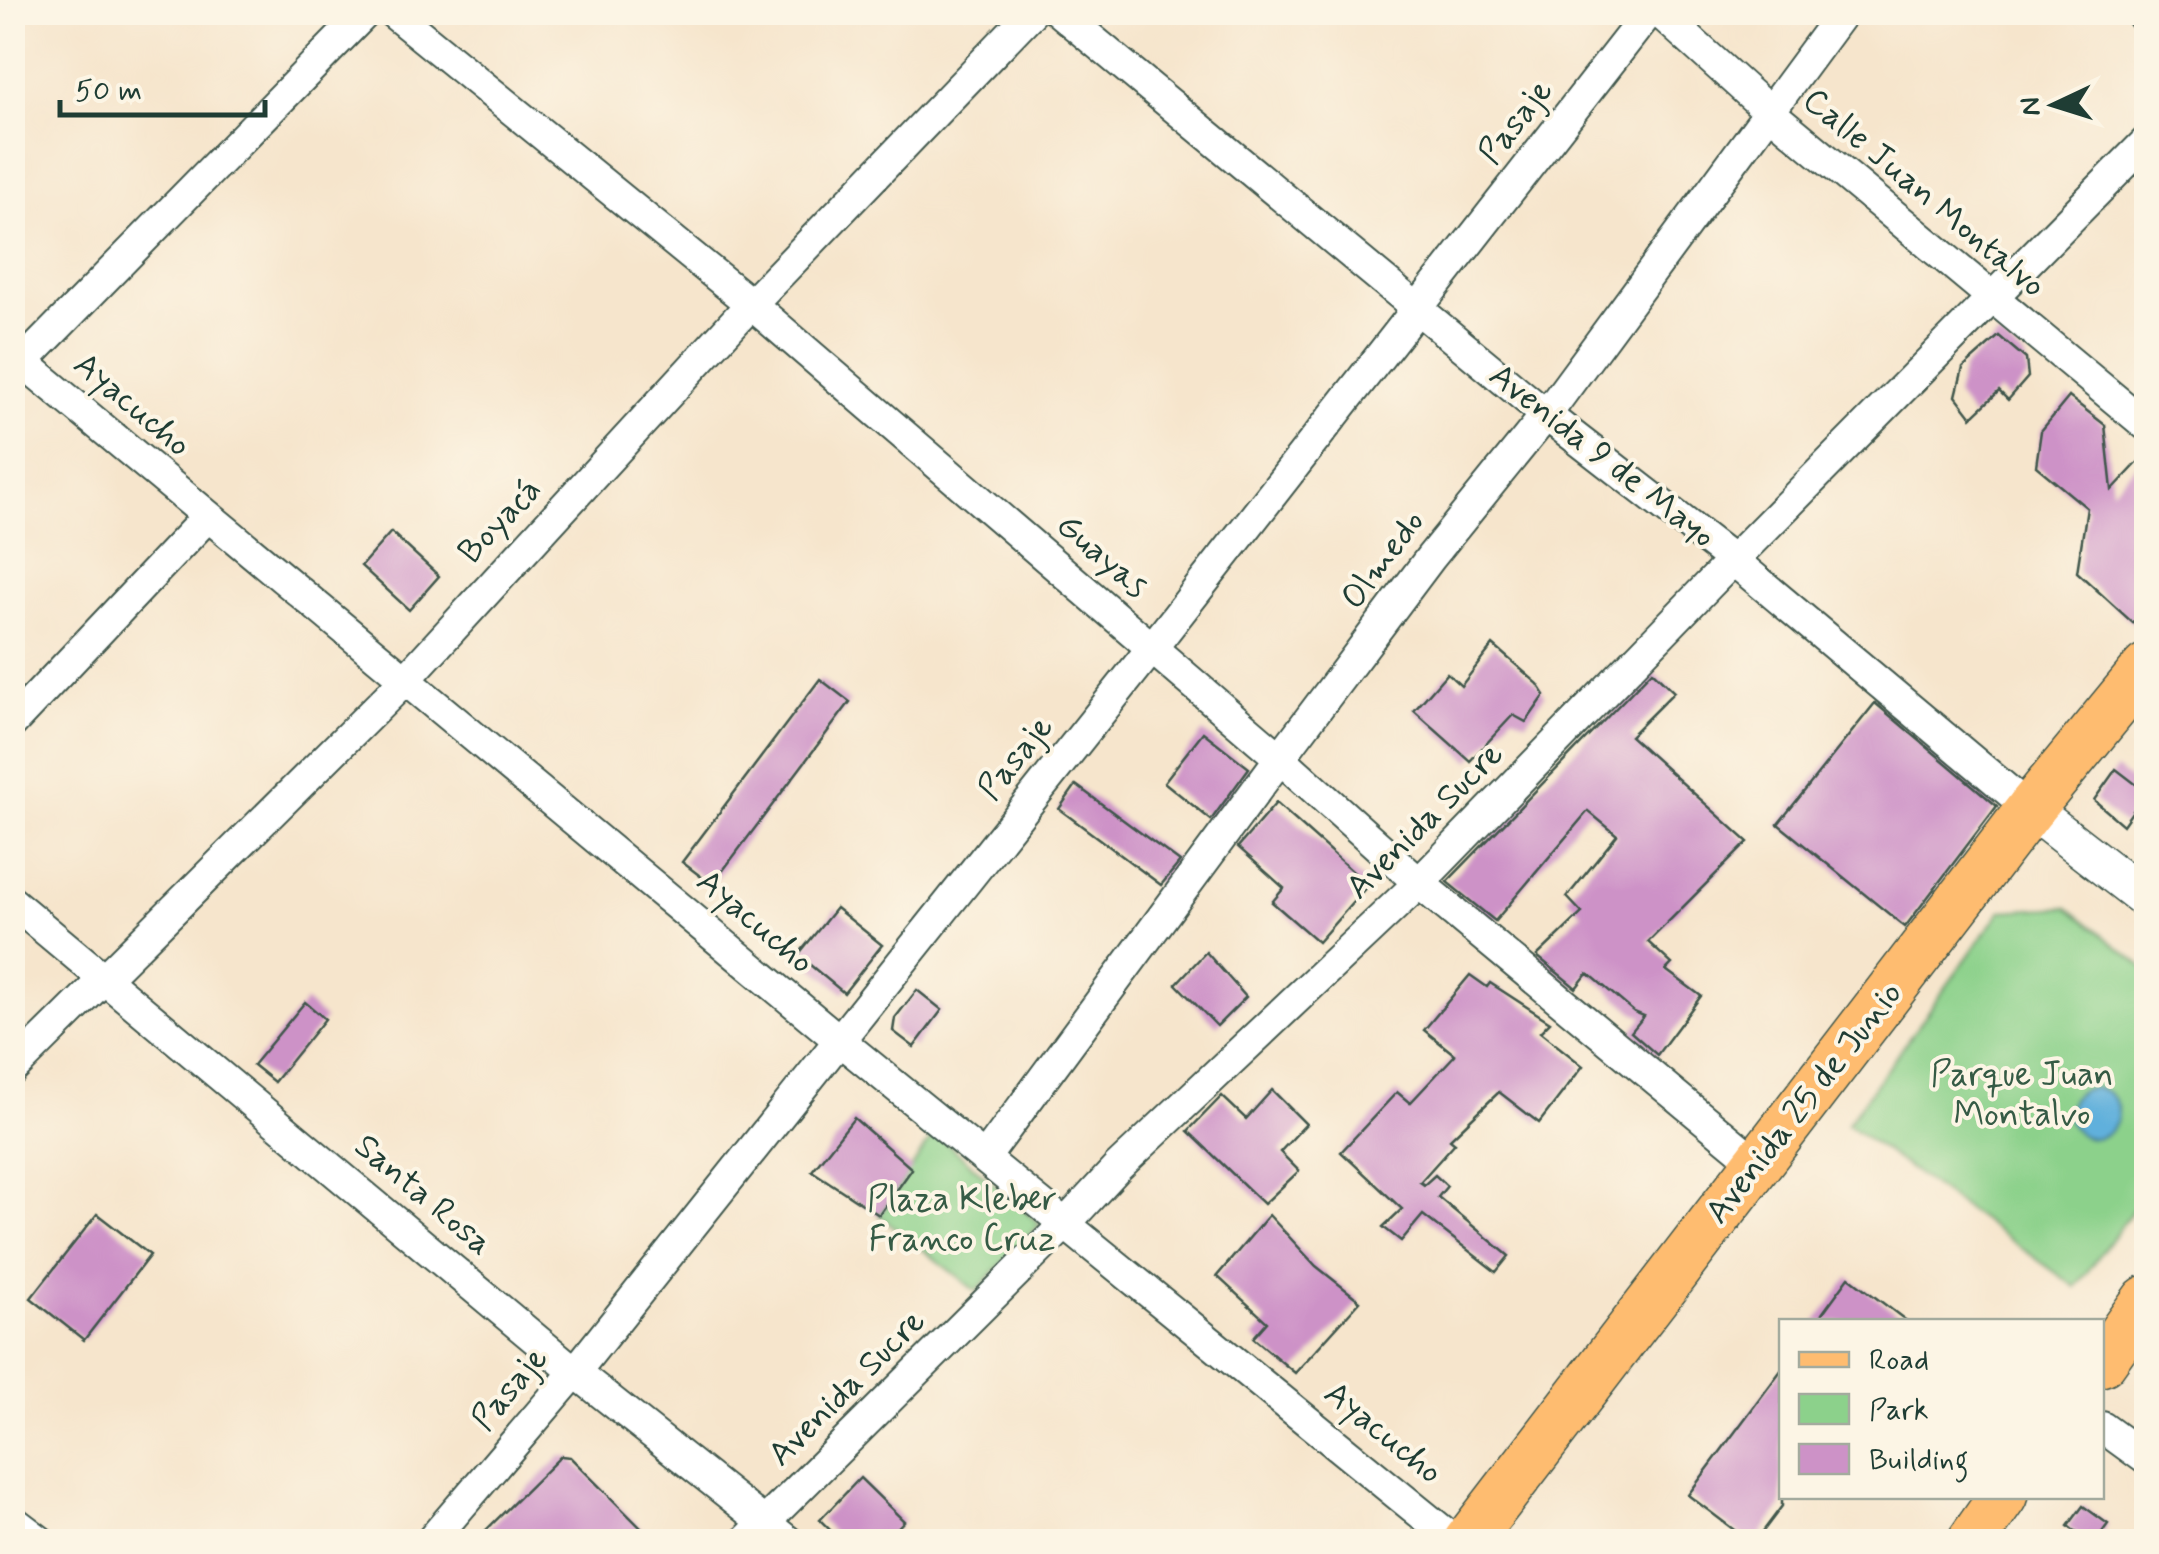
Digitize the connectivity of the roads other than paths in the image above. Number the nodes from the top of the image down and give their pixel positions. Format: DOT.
graph roads {
  1 [pos="366,12"];
  2 [pos="392,12"];
  3 [pos="1032,12"];
  4 [pos="1059,12"];
  5 [pos="1649,12"];
  6 [pos="1659,12"];
  7 [pos="1843,12"];
  8 [pos="2140,12"];
  9 [pos="2146,20"];
  10 [pos="1771,114"];
  11 [pos="2146,142"];
  12 [pos="1993,300"];
  13 [pos="751,304"];
  14 [pos="1419,308"];
  15 [pos="16,363"];
  16 [pos="1546,415"];
  17 [pos="2146,425"];
  18 [pos="206,517"];
  19 [pos="1732,560"];
  20 [pos="1152,648"];
  21 [pos="2146,668"];
  22 [pos="405,680"];
  23 [pos="12,723"];
  24 [pos="1280,758"];
  25 [pos="2030,810"];
  26 [pos="1419,883"];
  27 [pos="2146,899"];
  28 [pos="12,902"];
  29 [pos="104,977"];
  30 [pos="839,1040"];
  31 [pos="12,1070"];
  32 [pos="986,1156"];
  33 [pos="1758,1164"];
  34 [pos="1066,1223"];
  35 [pos="2146,1300"];
  36 [pos="2104,1359"];
  37 [pos="574,1372"];
  38 [pos="2104,1428"];
  39 [pos="2146,1460"];
  40 [pos="2001,1499"];
  41 [pos="12,1520"];
  42 [pos="755,1532"];
  43 [pos="41,1542"];
  44 [pos="430,1542"];
  45 [pos="789,1542"];
  46 [pos="1456,1542"];
  47 [pos="1466,1542"];
  48 [pos="1970,1542"];
  1 -- 15 [label="street"];
  2 -- 13 [label="street, Guayas"];
  3 -- 13 [label="street, Boyacá"];
  4 -- 14 [label="street, Avenida 9 de Mayo"];
  5 -- 14 [label="street, Pasaje"];
  6 -- 10 [label="street, Calle Juan Montalvo"];
  7 -- 10 [label="street, Olmedo"];
  8 -- 9 [label="street"];
  10 -- 12 [label="street, Calle Juan Montalvo"];
  10 -- 16 [label="street, Olmedo"];
  11 -- 12 [label="street, Avenida Sucre"];
  12 -- 17 [label="street, Calle Juan Montalvo"];
  12 -- 19 [label="street, Avenida Sucre"];
  13 -- 20 [label="street, Guayas"];
  13 -- 22 [label="street, Boyacá"];
  14 -- 16 [label="street, Avenida 9 de Mayo"];
  14 -- 20 [label="street, Pasaje"];
  15 -- 18 [label="street, Ayacucho"];
  16 -- 19 [label="street, Avenida 9 de Mayo"];
  16 -- 24 [label="street, Olmedo"];
  18 -- 22 [label="street, Ayacucho"];
  18 -- 23 [label="street"];
  19 -- 25 [label="street, Avenida 9 de Mayo"];
  19 -- 26 [label="street, Avenida Sucre"];
  20 -- 24 [label="street, Guayas"];
  20 -- 30 [label="street, Pasaje"];
  21 -- 25 [label="main road, Avenida 25 de Junio"];
  22 -- 29 [label="street, Boyacá"];
  22 -- 30 [label="street, Ayacucho"];
  24 -- 26 [label="street, Guayas"];
  24 -- 32 [label="street, Olmedo"];
  25 -- 27 [label="street, Avenida 9 de Mayo"];
  25 -- 33 [label="main road, Avenida 25 de Junio"];
  26 -- 33 [label="street, Guayas"];
  26 -- 34 [label="street, Avenida Sucre"];
  28 -- 29 [label="street, Santa Rosa"];
  29 -- 31 [label="street, Boyacá"];
  29 -- 37 [label="street, Santa Rosa"];
  30 -- 32 [label="street, Ayacucho"];
  30 -- 37 [label="street, Pasaje"];
  32 -- 34 [label="street, Ayacucho"];
  33 -- 47 [label="main road, Avenida 25 de Junio"];
  34 -- 42 [label="street, Avenida Sucre"];
  34 -- 46 [label="street, Ayacucho"];
  35 -- 36 [label="main road"];
  37 -- 42 [label="street, Santa Rosa"];
  37 -- 44 [label="street, Pasaje"];
  38 -- 39 [label="street"];
  40 -- 48 [label="main road"];
  41 -- 43 [label="street"];
  42 -- 45 [label="street, Santa Rosa"];
}
